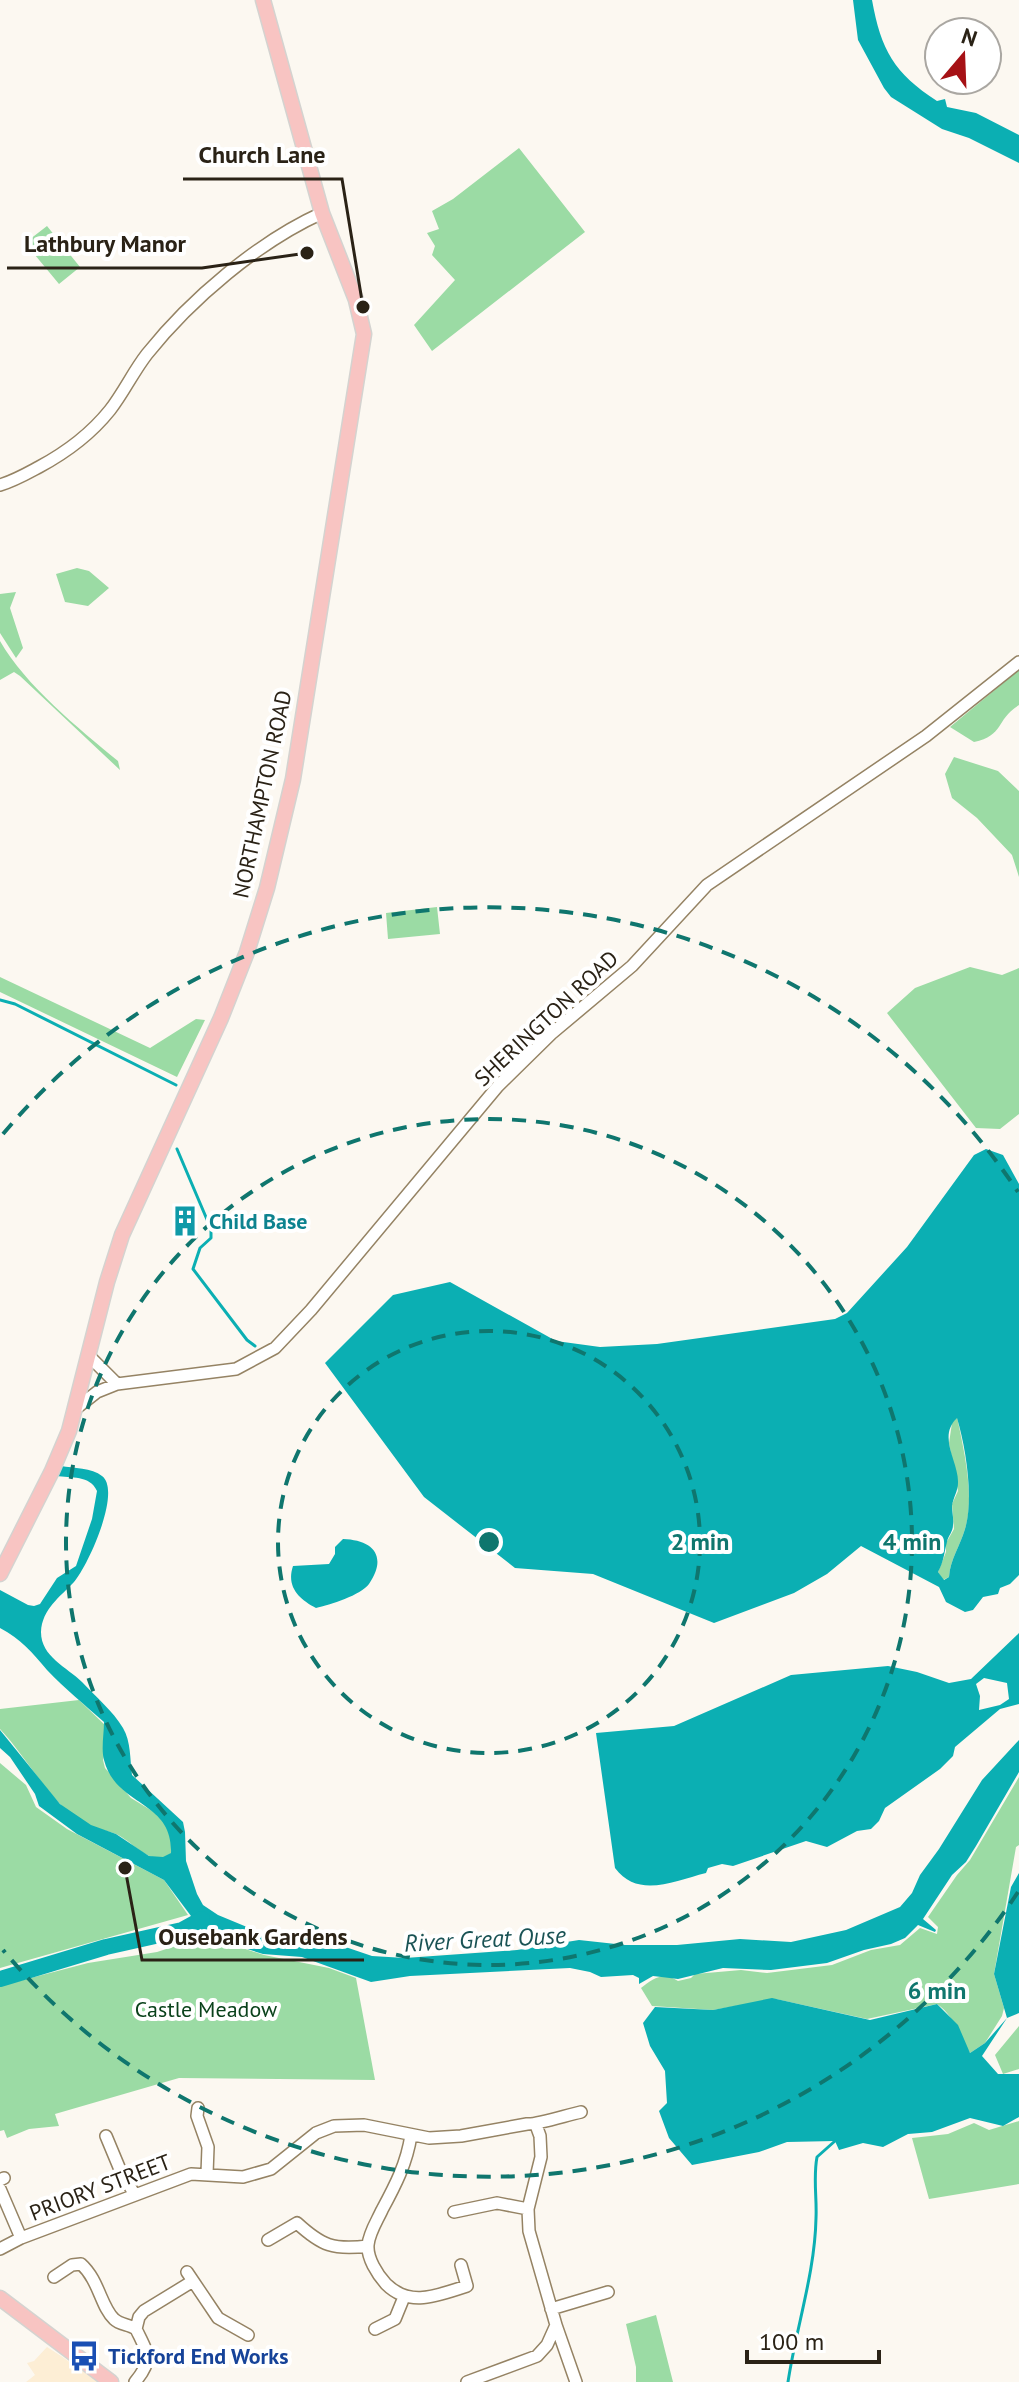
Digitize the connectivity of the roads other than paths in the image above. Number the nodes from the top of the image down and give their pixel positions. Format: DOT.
graph roads {
  1 [pos="263,0"];
  2 [pos="322,213"];
  3 [pos="0,485"];
  4 [pos="1019,662"];
  5 [pos="88,1355"];
  6 [pos="117,1384"];
  7 [pos="74,1411"];
  8 [pos="2,1571"];
  9 [pos="198,2108"];
  10 [pos="581,2112"];
  11 [pos="536,2125"];
  12 [pos="411,2135"];
  13 [pos="106,2136"];
  14 [pos="207,2174"];
  15 [pos="1,2183"];
  16 [pos="135,2195"];
  17 [pos="528,2209"];
  18 [pos="454,2212"];
  19 [pos="21,2238"];
  20 [pos="268,2240"];
  21 [pos="368,2246"];
  22 [pos="0,2249"];
  23 [pos="461,2265"];
  24 [pos="54,2277"];
  25 [pos="608,2292"];
  26 [pos="404,2297"];
  27 [pos="0,2298"];
  28 [pos="551,2309"];
  29 [pos="556,2325"];
  30 [pos="136,2329"];
  31 [pos="375,2329"];
  32 [pos="248,2335"];
  33 [pos="564,2351"];
  34 [pos="537,2356"];
  35 [pos="111,2382"];
  36 [pos="135,2382"];
  37 [pos="467,2382"];
  38 [pos="576,2382"];
  1 -- 2 [label="main road, NORTHAMPTON ROAD"];
  2 -- 3 [label="street"];
  2 -- 5 [label="main road, NORTHAMPTON ROAD"];
  4 -- 6 [label="street, SHERINGTON ROAD"];
  5 -- 6 [label="street"];
  5 -- 7 [label="main road, NORTHAMPTON ROAD"];
  6 -- 7 [label="street, SHERINGTON ROAD"];
  7 -- 8 [label="main road, NORTHAMPTON ROAD"];
  9 -- 14 [label="street"];
  10 -- 11 [label="street, PRIORY STREET"];
  11 -- 12 [label="street, PRIORY STREET"];
  11 -- 17 [label="street"];
  12 -- 14 [label="street, PRIORY STREET"];
  12 -- 21 [label="street"];
  13 -- 16 [label="street"];
  14 -- 16 [label="street, PRIORY STREET"];
  15 -- 19 [label="street"];
  16 -- 19 [label="street, PRIORY STREET"];
  17 -- 18 [label="street"];
  17 -- 28 [label="street"];
  19 -- 22 [label="street, PRIORY STREET"];
  20 -- 21 [label="street"];
  21 -- 26 [label="street"];
  23 -- 26 [label="street"];
  24 -- 30 [label="street"];
  25 -- 28 [label="street"];
  26 -- 31 [label="street"];
  27 -- 35 [label="main road"];
  28 -- 29 [label="street"];
  29 -- 33 [label="street"];
  29 -- 34 [label="street"];
  30 -- 32 [label="street"];
  30 -- 36 [label="street"];
  33 -- 34 [label="street"];
  33 -- 38 [label="street"];
  34 -- 37 [label="street"];
}
